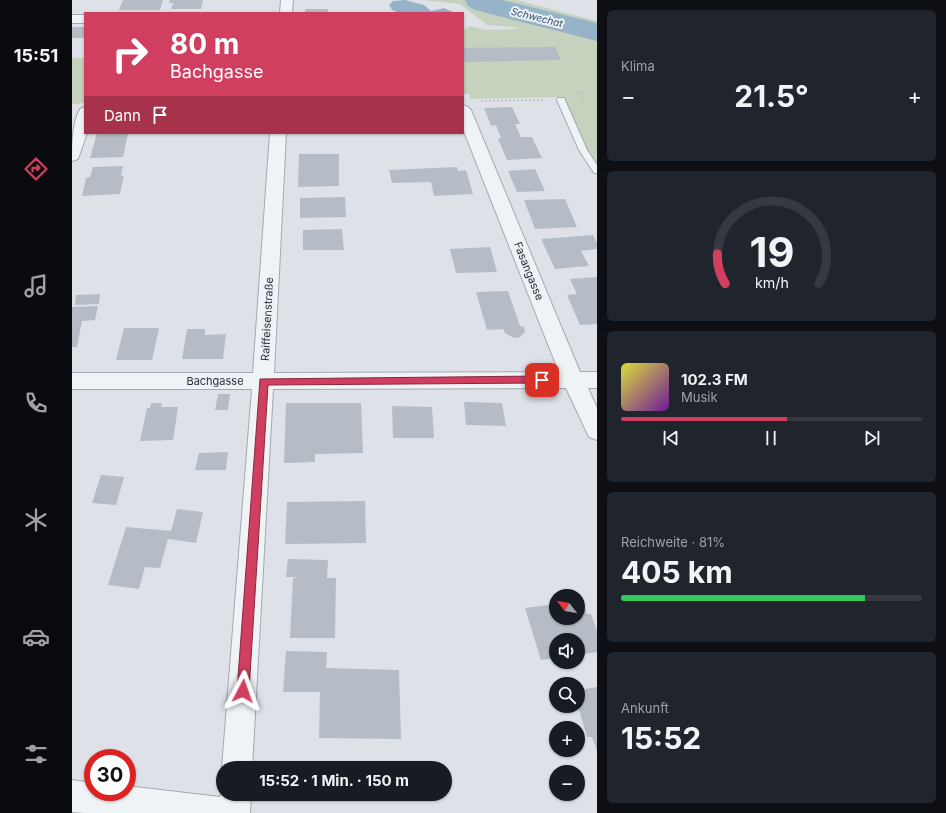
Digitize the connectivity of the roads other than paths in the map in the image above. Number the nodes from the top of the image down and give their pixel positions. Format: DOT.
graph roads {
  1 [pos="287,0"];
  2 [pos="286,12"];
  3 [pos="72,19"];
  4 [pos="84,19"];
  5 [pos="561,100"];
  6 [pos="470,105"];
  7 [pos="72,111"];
  8 [pos="84,111"];
  9 [pos="84,114"];
  10 [pos="278,134"];
  11 [pos="72,156"];
  12 [pos="597,171"];
  13 [pos="573,380"];
  14 [pos="597,380"];
  15 [pos="72,381"];
  16 [pos="264,382"];
  17 [pos="597,431"];
  18 [pos="237,761"];
  19 [pos="72,796"];
  20 [pos="235,801"];
  21 [pos="227,813"];
  22 [pos="234,813"];
  1 -- 2 [label="street"];
  3 -- 4 [label="street"];
  5 -- 12 [label="lane"];
  6 -- 13 [label="street, Fasangasse"];
  7 -- 8 [label="street"];
  9 -- 11 [label="street"];
  10 -- 16 [label="street, Raiffeisenstraße"];
  13 -- 14 [label="street, Bachgasse"];
  13 -- 16 [label="street, Bachgasse"];
  13 -- 17 [label="street, Fasangasse"];
  15 -- 16 [label="street, Bachgasse"];
  16 -- 18 [label="street, Raiffeisenstraße"];
  19 -- 21 [label="street"];
  20 -- 22 [label="street"];
}
